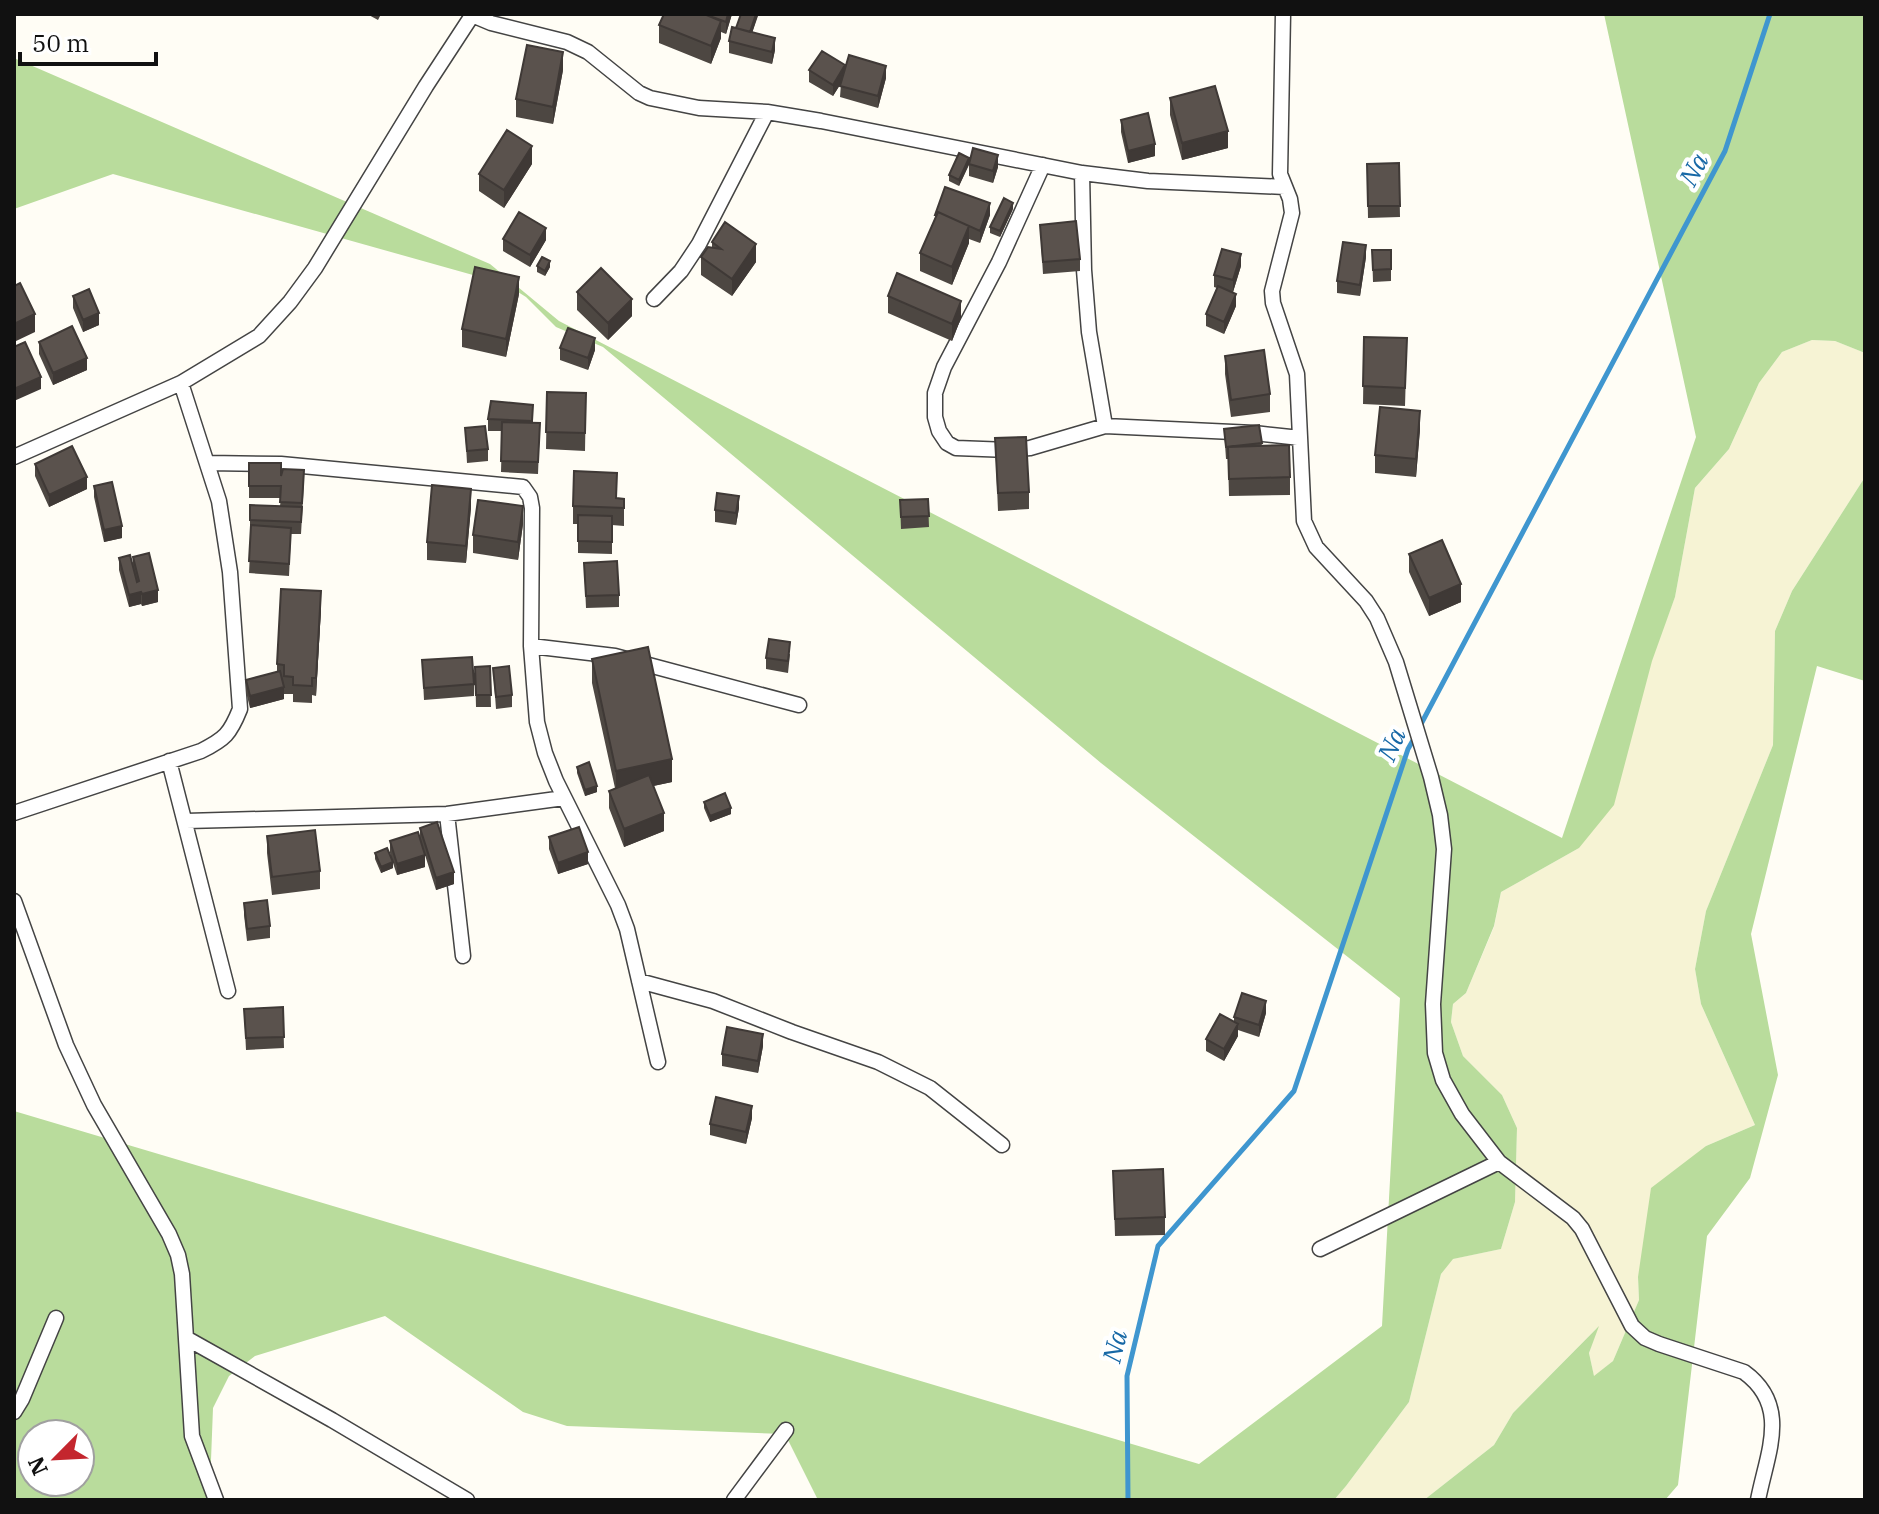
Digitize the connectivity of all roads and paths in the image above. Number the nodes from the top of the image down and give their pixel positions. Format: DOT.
graph roads {
  1 [pos="472,14"];
  2 [pos="1283,14"];
  3 [pos="767,112"];
  4 [pos="1043,165"];
  5 [pos="1082,173"];
  6 [pos="1285,187"];
  7 [pos="654,299"];
  8 [pos="181,383"];
  9 [pos="1105,426"];
  10 [pos="1300,438"];
  11 [pos="14,457"];
  12 [pos="208,463"];
  13 [pos="531,646"];
  14 [pos="799,705"];
  15 [pos="169,761"];
  16 [pos="564,798"];
  17 [pos="14,813"];
  18 [pos="447,814"];
  19 [pos="186,821"];
  20 [pos="14,901"];
  21 [pos="463,956"];
  22 [pos="639,981"];
  23 [pos="228,991"];
  24 [pos="658,1062"];
  25 [pos="1002,1145"];
  26 [pos="1499,1162"];
  27 [pos="1320,1249"];
  28 [pos="56,1318"];
  29 [pos="186,1338"];
  30 [pos="14,1412"];
  31 [pos="786,1430"];
  32 [pos="216,1500"];
  33 [pos="467,1500"];
  34 [pos="734,1500"];
  35 [pos="1758,1500"];
  1 -- 3 [label="street"];
  1 -- 8 [label="street"];
  2 -- 6 [label="street"];
  3 -- 4 [label="street"];
  3 -- 7 [label="street"];
  4 -- 5 [label="street"];
  4 -- 9 [label="street"];
  5 -- 6 [label="street"];
  5 -- 9 [label="street"];
  6 -- 10 [label="street"];
  8 -- 11 [label="street"];
  8 -- 12 [label="street"];
  9 -- 10 [label="street"];
  10 -- 26 [label="street"];
  12 -- 13 [label="street"];
  12 -- 15 [label="street"];
  13 -- 14 [label="street"];
  13 -- 16 [label="street"];
  15 -- 17 [label="street"];
  15 -- 19 [label="street"];
  16 -- 18 [label="street"];
  16 -- 22 [label="street"];
  18 -- 19 [label="street"];
  18 -- 21 [label="street"];
  19 -- 23 [label="street"];
  20 -- 29 [label="street"];
  22 -- 24 [label="street"];
  22 -- 25 [label="street"];
  26 -- 27 [label="street"];
  26 -- 35 [label="street"];
  28 -- 30 [label="street"];
  29 -- 32 [label="street"];
  29 -- 33 [label="street"];
  31 -- 34 [label="street"];
}
